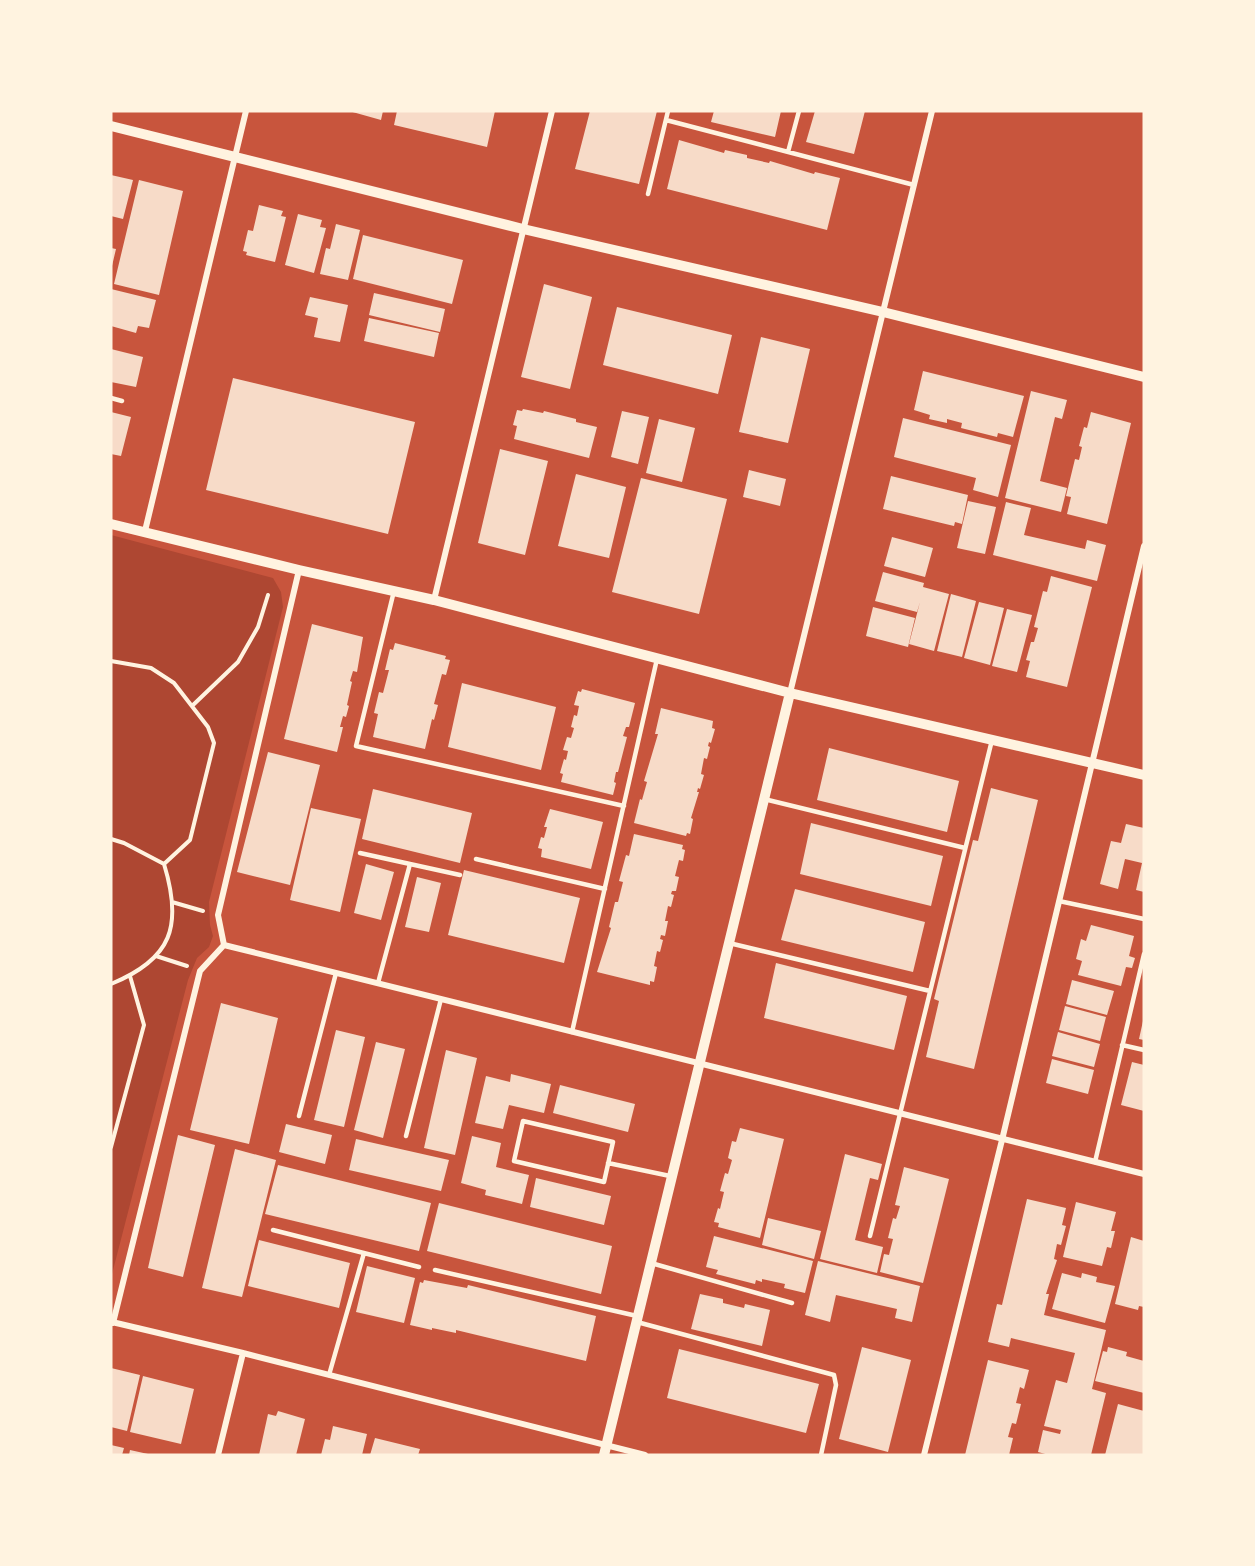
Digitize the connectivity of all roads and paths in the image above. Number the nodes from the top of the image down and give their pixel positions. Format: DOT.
graph roads {
  1 [pos="246,111"];
  2 [pos="552,111"];
  3 [pos="668,111"];
  4 [pos="799,111"];
  5 [pos="932,111"];
  6 [pos="666,120"];
  7 [pos="111,126"];
  8 [pos="788,152"];
  9 [pos="236,156"];
  10 [pos="914,185"];
  11 [pos="648,194"];
  12 [pos="523,229"];
  13 [pos="883,312"];
  14 [pos="1144,377"];
  15 [pos="111,398"];
  16 [pos="122,400"];
  17 [pos="111,524"];
  18 [pos="145,531"];
  19 [pos="1144,546"];
  20 [pos="299,570"];
  21 [pos="394,591"];
  22 [pos="268,595"];
  23 [pos="434,600"];
  24 [pos="657,658"];
  25 [pos="111,661"];
  26 [pos="790,693"];
  27 [pos="192,706"];
  28 [pos="992,740"];
  29 [pos="1092,762"];
  30 [pos="1144,775"];
  31 [pos="764,798"];
  32 [pos="624,806"];
  33 [pos="111,839"];
  34 [pos="965,848"];
  35 [pos="360,853"];
  36 [pos="476,859"];
  37 [pos="164,864"];
  38 [pos="410,864"];
  39 [pos="460,875"];
  40 [pos="605,890"];
  41 [pos="1059,901"];
  42 [pos="172,902"];
  43 [pos="218,915"];
  44 [pos="1144,919"];
  45 [pos="729,943"];
  46 [pos="224,945"];
  47 [pos="1144,954"];
  48 [pos="156,956"];
  49 [pos="200,971"];
  50 [pos="336,973"];
  51 [pos="130,976"];
  52 [pos="378,983"];
  53 [pos="111,984"];
  54 [pos="930,991"];
  55 [pos="441,999"];
  56 [pos="572,1032"];
  57 [pos="1122,1045"];
  58 [pos="1144,1050"];
  59 [pos="700,1064"];
  60 [pos="900,1114"];
  61 [pos="299,1116"];
  62 [pos="406,1136"];
  63 [pos="1002,1140"];
  64 [pos="111,1147"];
  65 [pos="1095,1162"];
  66 [pos="608,1163"];
  67 [pos="1144,1174"];
  68 [pos="672,1177"];
  69 [pos="273,1230"];
  70 [pos="870,1236"];
  71 [pos="364,1253"];
  72 [pos="651,1263"];
  73 [pos="419,1267"];
  74 [pos="435,1270"];
  75 [pos="792,1303"];
  76 [pos="637,1319"];
  77 [pos="112,1323"];
  78 [pos="243,1353"];
  79 [pos="328,1375"];
  80 [pos="605,1450"];
  81 [pos="218,1455"];
  82 [pos="645,1455"];
  83 [pos="821,1455"];
  84 [pos="924,1455"];
  1 -- 9 [label="street"];
  2 -- 12 [label="street"];
  3 -- 6 [label="lane"];
  4 -- 8 [label="lane"];
  5 -- 10 [label="street"];
  6 -- 8 [label="lane"];
  6 -- 11 [label="lane"];
  7 -- 9 [label="street"];
  8 -- 10 [label="lane"];
  9 -- 12 [label="street"];
  9 -- 18 [label="street"];
  10 -- 13 [label="street"];
  12 -- 13 [label="street"];
  12 -- 23 [label="street"];
  13 -- 14 [label="street"];
  13 -- 26 [label="street"];
  15 -- 16 [label="lane"];
  17 -- 18 [label="street"];
  18 -- 20 [label="street"];
  19 -- 29 [label="street"];
  20 -- 21 [label="street"];
  20 -- 43 [label="street"];
  21 -- 23 [label="street"];
  21 -- 32 [label="lane"];
  22 -- 27 [label="path"];
  23 -- 24 [label="street"];
  24 -- 26 [label="street"];
  24 -- 32 [label="lane"];
  25 -- 27 [label="path"];
  26 -- 28 [label="street"];
  26 -- 31 [label="street"];
  27 -- 37 [label="path"];
  28 -- 29 [label="street"];
  28 -- 34 [label="lane"];
  29 -- 30 [label="street"];
  29 -- 41 [label="street"];
  31 -- 34 [label="lane"];
  31 -- 45 [label="street"];
  32 -- 40 [label="lane"];
  33 -- 37 [label="path"];
  34 -- 54 [label="lane"];
  35 -- 38 [label="lane"];
  36 -- 40 [label="lane"];
  37 -- 42 [label="path"];
  38 -- 39 [label="lane"];
  38 -- 52 [label="lane"];
  40 -- 56 [label="lane"];
  41 -- 44 [label="lane"];
  41 -- 63 [label="street"];
  42 -- 43 [label="path"];
  42 -- 48 [label="path"];
  43 -- 46 [label="street"];
  45 -- 54 [label="lane"];
  45 -- 59 [label="street"];
  46 -- 49 [label="street"];
  46 -- 50 [label="street"];
  47 -- 57 [label="lane"];
  48 -- 49 [label="path"];
  48 -- 51 [label="path"];
  49 -- 77 [label="street"];
  50 -- 52 [label="street"];
  50 -- 61 [label="lane"];
  51 -- 53 [label="path"];
  51 -- 64 [label="path"];
  52 -- 55 [label="street"];
  54 -- 60 [label="lane"];
  55 -- 56 [label="street"];
  55 -- 62 [label="lane"];
  56 -- 59 [label="street"];
  57 -- 58 [label="lane"];
  57 -- 65 [label="lane"];
  59 -- 60 [label="street"];
  59 -- 68 [label="street"];
  60 -- 63 [label="street"];
  60 -- 70 [label="lane"];
  63 -- 65 [label="street"];
  63 -- 84 [label="street"];
  65 -- 67 [label="street"];
  66 -- 66 [label="lane"];
  66 -- 68 [label="lane"];
  68 -- 72 [label="street"];
  69 -- 71 [label="lane"];
  71 -- 73 [label="lane"];
  71 -- 79 [label="lane"];
  72 -- 75 [label="lane"];
  72 -- 76 [label="street"];
  74 -- 76 [label="lane"];
  76 -- 80 [label="street"];
  76 -- 83 [label="lane"];
  77 -- 78 [label="street"];
  78 -- 79 [label="street"];
  78 -- 81 [label="street"];
  79 -- 80 [label="street"];
  80 -- 82 [label="street"];
}
